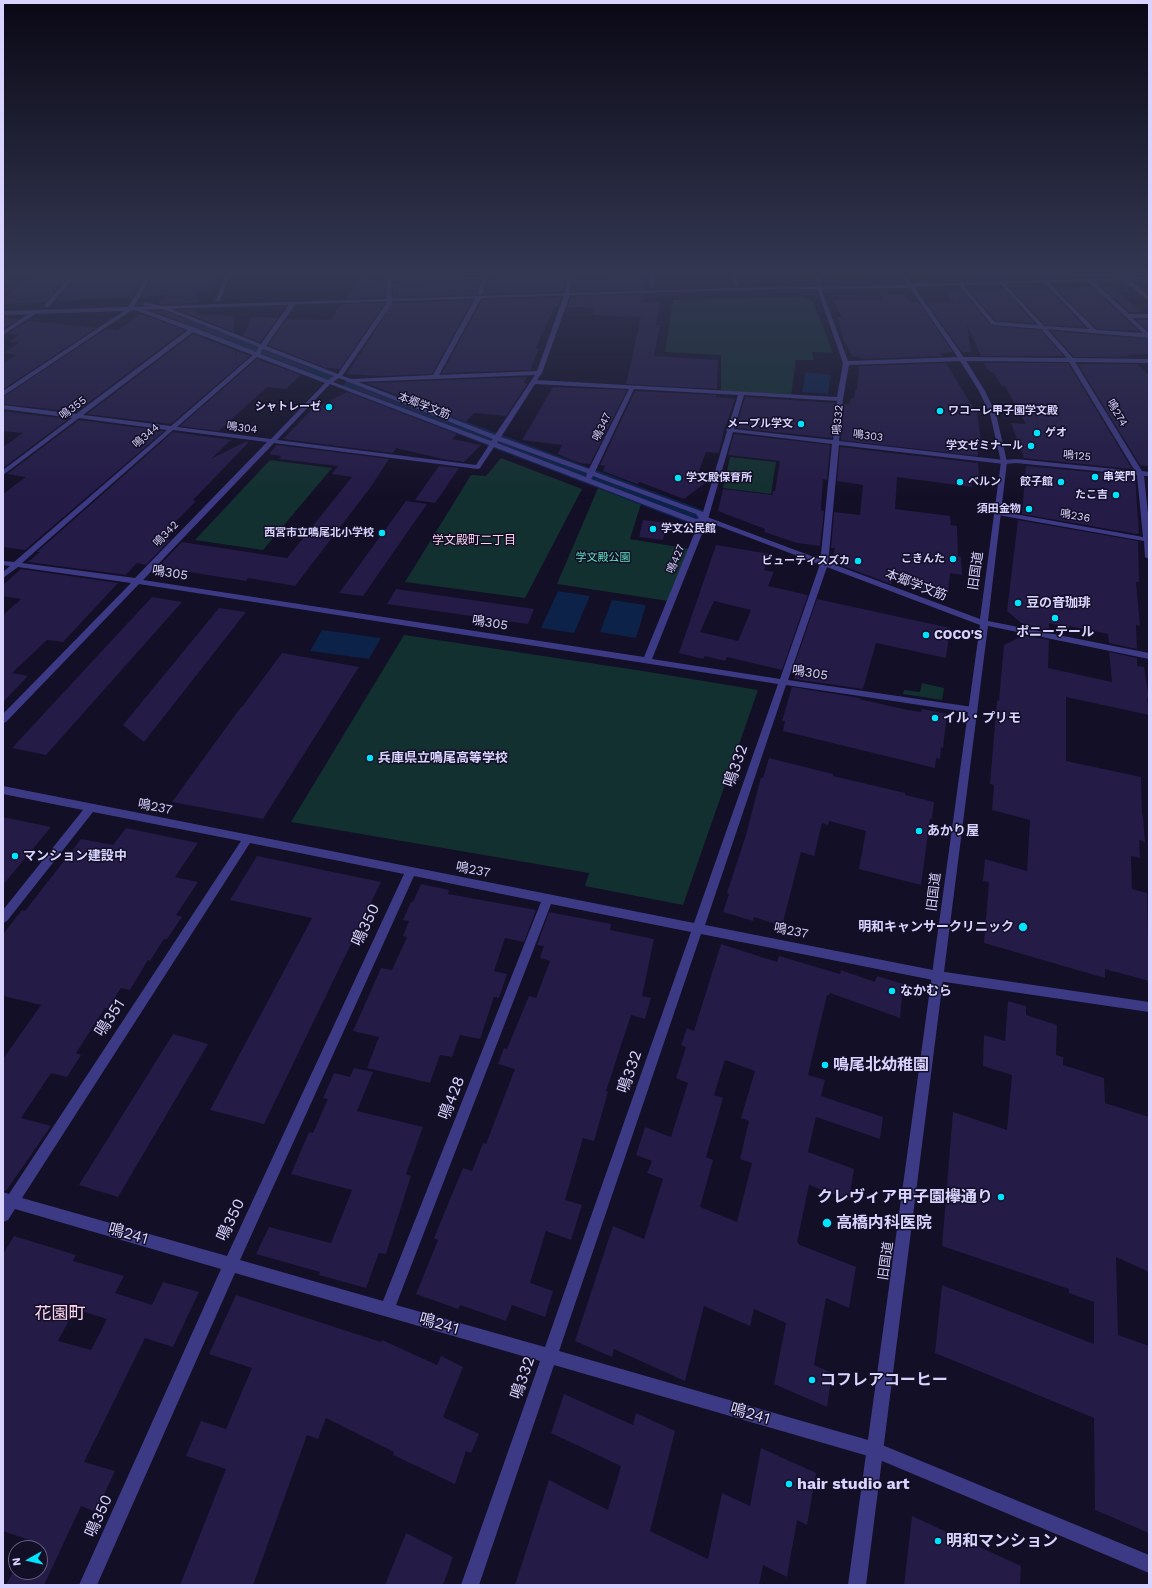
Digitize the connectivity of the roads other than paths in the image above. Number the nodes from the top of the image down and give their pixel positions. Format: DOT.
graph roads {
  1 [pos="69,350"];
  2 [pos="166,350"];
  3 [pos="357,350"];
  4 [pos="450,350"];
  5 [pos="547,350"];
  6 [pos="842,350"];
  7 [pos="956,350"];
  8 [pos="1062,350"];
  9 [pos="260,351"];
  10 [pos="962,359"];
  11 [pos="1071,360"];
  12 [pos="1149,361"];
  13 [pos="846,363"];
  14 [pos="539,373"];
  15 [pos="339,376"];
  16 [pos="436,376"];
  17 [pos="350,380"];
  18 [pos="330,381"];
  19 [pos="534,382"];
  20 [pos="632,388"];
  21 [pos="3,394"];
  22 [pos="741,394"];
  23 [pos="840,399"];
  24 [pos="3,407"];
  25 [pos="77,417"];
  26 [pos="171,429"];
  27 [pos="729,430"];
  28 [pos="271,441"];
  29 [pos="495,441"];
  30 [pos="836,442"];
  31 [pos="1004,462"];
  32 [pos="3,473"];
  33 [pos="1140,473"];
  34 [pos="1149,474"];
  35 [pos="589,476"];
  36 [pos="998,513"];
  37 [pos="704,519"];
  38 [pos="1148,540"];
  39 [pos="1149,557"];
  40 [pos="3,563"];
  41 [pos="824,564"];
  42 [pos="16,565"];
  43 [pos="3,576"];
  44 [pos="136,581"];
  45 [pos="983,623"];
  46 [pos="1149,656"];
  47 [pos="647,661"];
  48 [pos="782,681"];
  49 [pos="973,710"];
  50 [pos="3,720"];
  51 [pos="3,790"];
  52 [pos="90,808"];
  53 [pos="247,840"];
  54 [pos="410,872"];
  55 [pos="548,898"];
  56 [pos="3,918"];
  57 [pos="699,927"];
  58 [pos="938,976"];
  59 [pos="1149,1007"];
  60 [pos="7,1200"];
  61 [pos="3,1215"];
  62 [pos="230,1264"];
  63 [pos="387,1309"];
  64 [pos="549,1356"];
  65 [pos="875,1450"];
  66 [pos="1149,1564"];
  67 [pos="88,1585"];
  68 [pos="470,1585"];
  69 [pos="857,1585"];
  1 -- 21 [label="street"];
  2 -- 25 [label="street, 鳴355"];
  3 -- 15 [label="street"];
  4 -- 16 [label="street"];
  5 -- 14 [label="street"];
  6 -- 13 [label="street, 鳴332"];
  7 -- 10 [label="street, 旧国道"];
  8 -- 11 [label="street, 鳴274"];
  9 -- 15 [label="street, 本郷学文筋"];
  9 -- 18 [label="street, 本郷学文筋"];
  9 -- 26 [label="street, 鳴344"];
  10 -- 11 [label="street"];
  10 -- 13 [label="street"];
  10 -- 31 [label="street, 旧国道"];
  11 -- 12 [label="street"];
  11 -- 33 [label="street, 鳴274"];
  13 -- 23 [label="street, 鳴332"];
  14 -- 16 [label="street"];
  14 -- 19 [label="street"];
  15 -- 17 [label="street, 本郷学文筋"];
  15 -- 18 [label="street, 鳴342"];
  16 -- 17 [label="street"];
  17 -- 29 [label="street, 本郷学文筋"];
  18 -- 28 [label="street, 鳴342"];
  18 -- 29 [label="street, 本郷学文筋"];
  19 -- 20 [label="street"];
  19 -- 29 [label="street"];
  20 -- 22 [label="street"];
  20 -- 35 [label="street, 鳴347"];
  22 -- 23 [label="street"];
  22 -- 27 [label="street, 鳴427"];
  23 -- 30 [label="street, 鳴332"];
  24 -- 25 [label="street, 鳴304"];
  25 -- 26 [label="street, 鳴304"];
  25 -- 32 [label="street, 鳴355"];
  26 -- 28 [label="street, 鳴304"];
  26 -- 42 [label="street, 鳴344"];
  27 -- 30 [label="street, 鳴303"];
  27 -- 37 [label="street, 鳴427"];
  28 -- 29 [label="street, 鳴304"];
  28 -- 44 [label="street, 鳴342"];
  29 -- 35 [label="street, 本郷学文筋"];
  30 -- 31 [label="street, 鳴303"];
  30 -- 41 [label="street, 鳴332"];
  31 -- 33 [label="street, 鳴125"];
  31 -- 36 [label="street, 旧国道"];
  33 -- 34 [label="street, 鳴125"];
  33 -- 38 [label="street, 鳴274"];
  35 -- 37 [label="street, 本郷学文筋"];
  36 -- 38 [label="street, 鳴236"];
  36 -- 45 [label="street, 旧国道"];
  37 -- 41 [label="street, 本郷学文筋"];
  37 -- 47 [label="street, 鳴427"];
  38 -- 39 [label="street, 鳴274"];
  40 -- 42 [label="street, 鳴305"];
  41 -- 45 [label="street, 本郷学文筋"];
  41 -- 48 [label="street, 鳴332"];
  42 -- 43 [label="street, 鳴344"];
  42 -- 44 [label="street, 鳴305"];
  44 -- 47 [label="street, 鳴305"];
  44 -- 50 [label="street, 鳴342"];
  45 -- 46 [label="street, 本郷学文筋"];
  45 -- 49 [label="street, 旧国道"];
  47 -- 48 [label="street, 鳴305"];
  48 -- 49 [label="street, 鳴305"];
  48 -- 57 [label="street, 鳴332"];
  49 -- 58 [label="street, 旧国道"];
  51 -- 52 [label="street, 鳴237"];
  52 -- 53 [label="street, 鳴237"];
  52 -- 56 [label="street"];
  53 -- 54 [label="street, 鳴237"];
  53 -- 60 [label="street, 鳴351"];
  54 -- 55 [label="street, 鳴237"];
  54 -- 62 [label="street, 鳴350"];
  55 -- 57 [label="street, 鳴237"];
  55 -- 63 [label="street, 鳴428"];
  57 -- 58 [label="street, 鳴237"];
  57 -- 64 [label="street, 鳴332"];
  58 -- 59 [label="street, 鳴237"];
  58 -- 65 [label="street, 旧国道"];
  60 -- 61 [label="street, 鳴351"];
  60 -- 62 [label="street, 鳴241"];
  62 -- 63 [label="street, 鳴241"];
  62 -- 67 [label="street, 鳴350"];
  63 -- 64 [label="street, 鳴241"];
  64 -- 65 [label="street, 鳴241"];
  64 -- 68 [label="street, 鳴332"];
  65 -- 66 [label="street, 鳴241"];
  65 -- 69 [label="street, 旧国道"];
}
